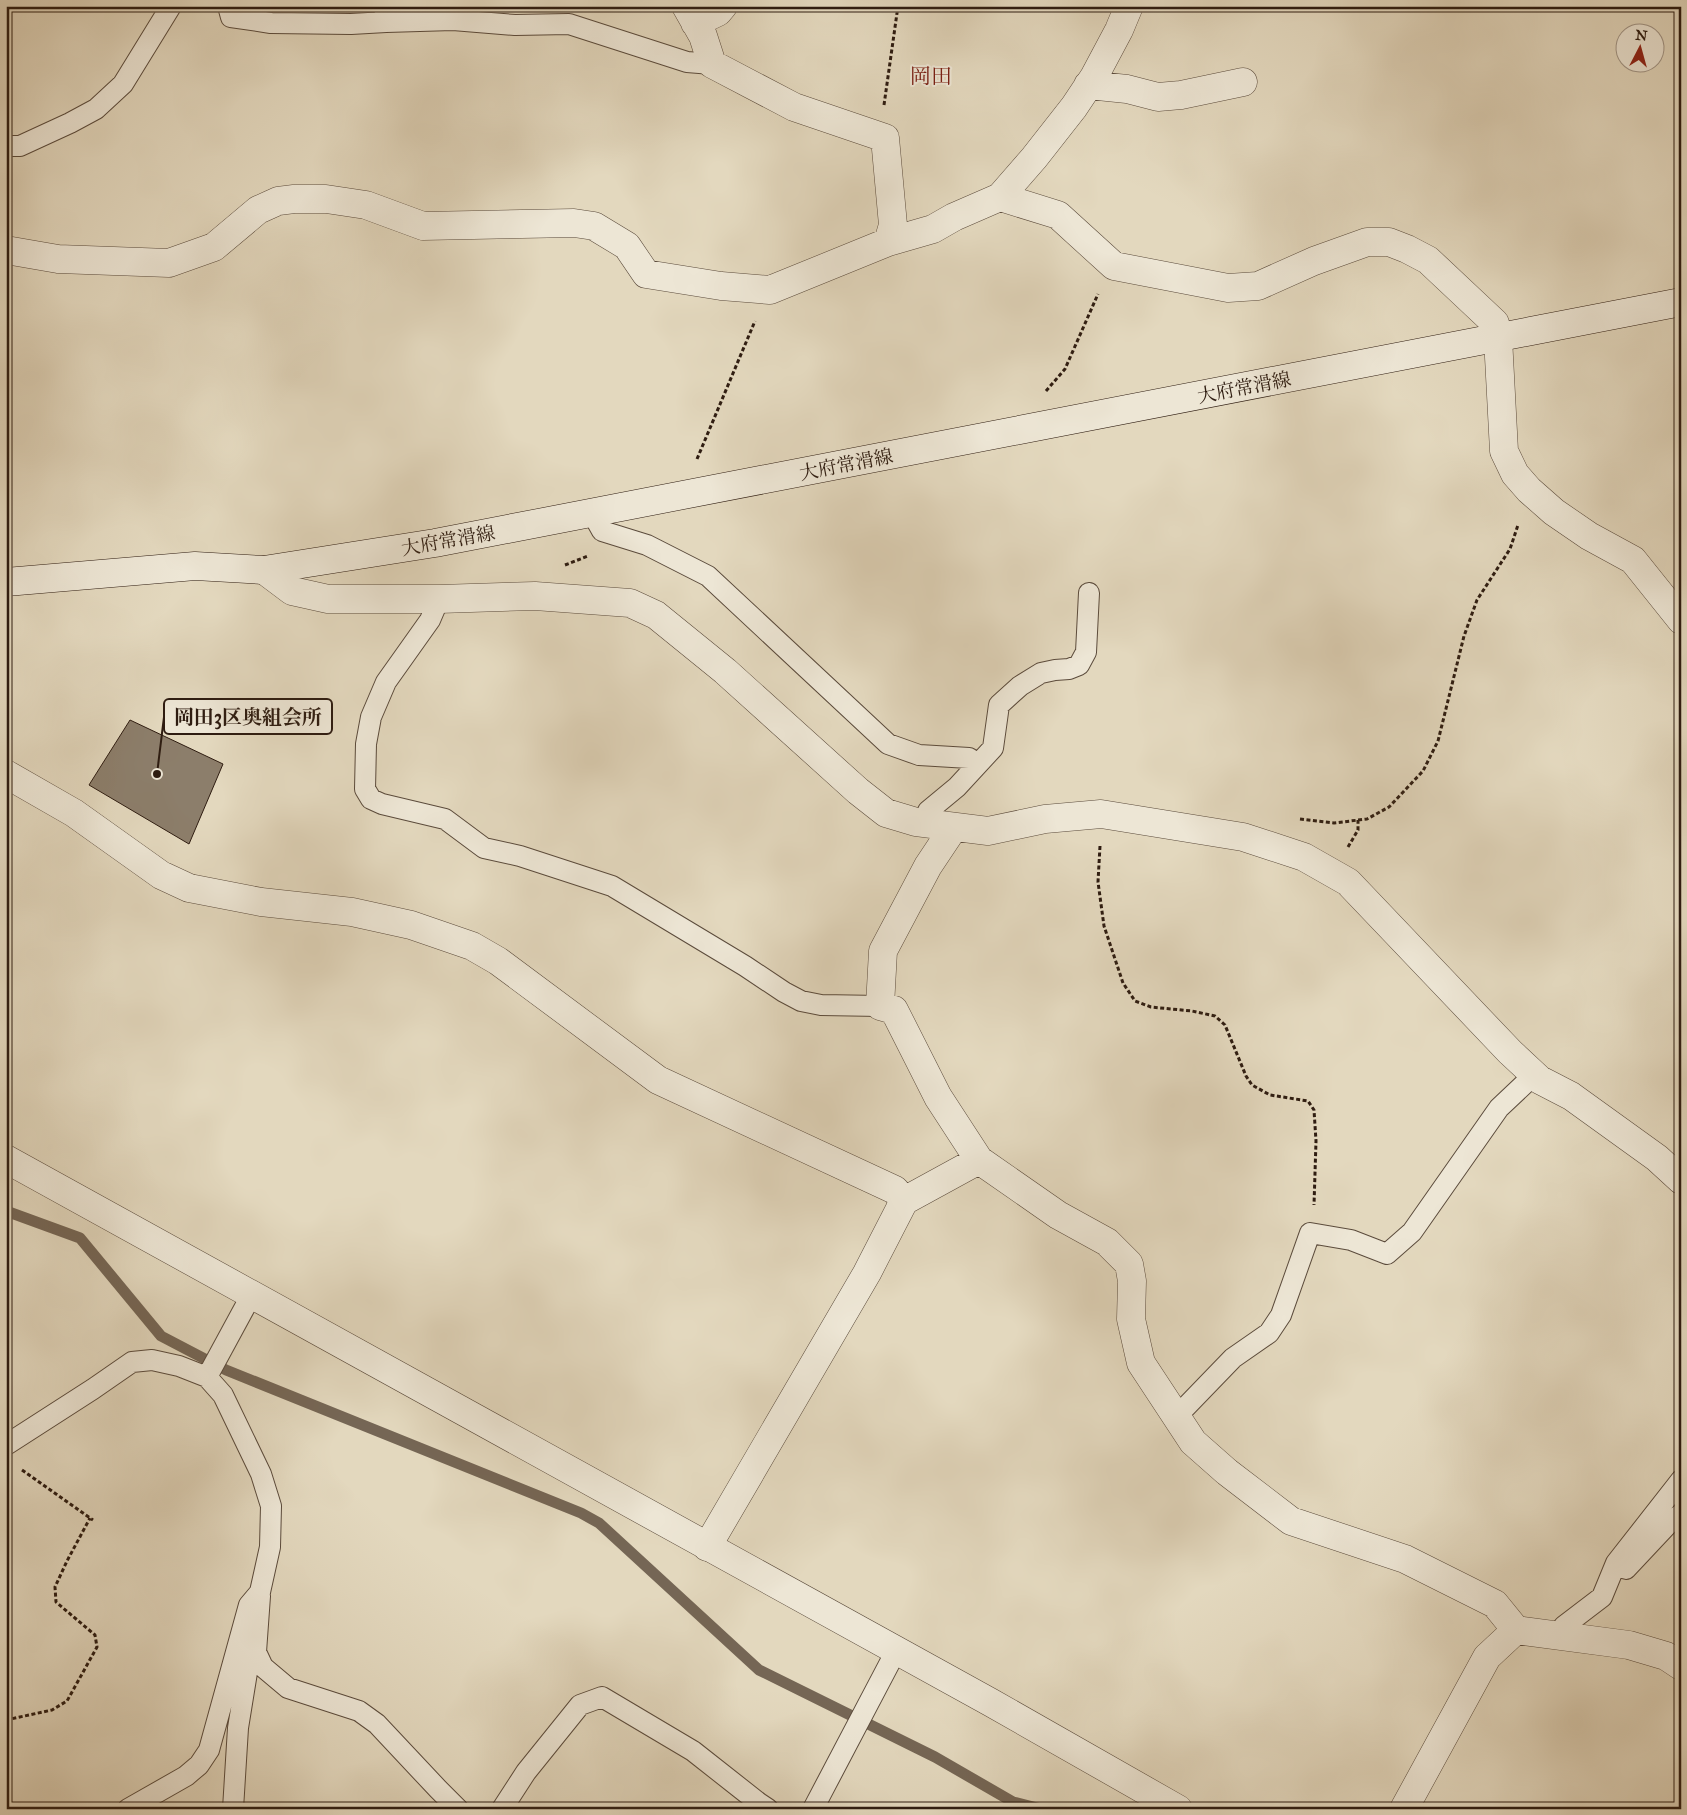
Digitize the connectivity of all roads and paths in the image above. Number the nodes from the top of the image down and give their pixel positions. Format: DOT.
graph roads {
  1 [pos="171,6"];
  2 [pos="228,6"];
  3 [pos="723,6"];
  4 [pos="898,6"];
  5 [pos="1129,6"];
  6 [pos="385,14"];
  7 [pos="690,15"];
  8 [pos="6,20"];
  9 [pos="6,24"];
  10 [pos="712,64"];
  11 [pos="1243,82"];
  12 [pos="1088,85"];
  13 [pos="879,136"];
  14 [pos="6,146"];
  15 [pos="1000,197"];
  16 [pos="888,242"];
  17 [pos="6,250"];
  18 [pos="1111,264"];
  19 [pos="760,289"];
  20 [pos="1681,302"];
  21 [pos="1498,338"];
  22 [pos="1027,428"];
  23 [pos="686,495"];
  24 [pos="592,513"];
  25 [pos="630,540"];
  26 [pos="264,570"];
  27 [pos="6,582"];
  28 [pos="1090,593"];
  29 [pos="535,596"];
  30 [pos="439,599"];
  31 [pos="1681,620"];
  32 [pos="978,764"];
  33 [pos="6,774"];
  34 [pos="923,823"];
  35 [pos="954,827"];
  36 [pos="880,1006"];
  37 [pos="1535,1074"];
  38 [pos="6,1159"];
  39 [pos="979,1160"];
  40 [pos="1681,1180"];
  41 [pos="904,1202"];
  42 [pos="252,1294"];
  43 [pos="207,1377"];
  44 [pos="1176,1418"];
  45 [pos="6,1444"];
  46 [pos="19,1468"];
  47 [pos="1681,1480"];
  48 [pos="1681,1514"];
  49 [pos="707,1547"];
  50 [pos="1607,1585"];
  51 [pos="260,1592"];
  52 [pos="1516,1630"];
  53 [pos="1558,1636"];
  54 [pos="896,1651"];
  55 [pos="256,1652"];
  56 [pos="1681,1666"];
  57 [pos="6,1720"];
  58 [pos="128,1809"];
  59 [pos="233,1809"];
  60 [pos="458,1809"];
  61 [pos="502,1809"];
  62 [pos="768,1809"];
  63 [pos="813,1809"];
  64 [pos="1178,1809"];
  65 [pos="1404,1809"];
  1 -- 14 [label="lane"];
  2 -- 6 [label="lane"];
  3 -- 7 [label="street"];
  4 -- 13 [label="path"];
  5 -- 12 [label="street"];
  6 -- 10 [label="lane"];
  7 -- 10 [label="street"];
  8 -- 9 [label="path"];
  10 -- 13 [label="street"];
  11 -- 12 [label="street"];
  12 -- 15 [label="street"];
  13 -- 16 [label="street"];
  15 -- 16 [label="street"];
  15 -- 18 [label="street"];
  16 -- 19 [label="street"];
  17 -- 19 [label="street"];
  18 -- 21 [label="street"];
  18 -- 22 [label="path"];
  19 -- 23 [label="path"];
  20 -- 21 [label="street, 大府常滑線"];
  21 -- 22 [label="street, 大府常滑線"];
  21 -- 31 [label="street"];
  22 -- 23 [label="street, 大府常滑線"];
  23 -- 24 [label="street, 大府常滑線"];
  24 -- 25 [label="lane"];
  24 -- 26 [label="street, 大府常滑線"];
  25 -- 29 [label="path"];
  25 -- 32 [label="lane"];
  26 -- 27 [label="street, 大府常滑線"];
  26 -- 30 [label="street"];
  28 -- 32 [label="lane"];
  29 -- 30 [label="street"];
  29 -- 34 [label="street"];
  30 -- 36 [label="lane"];
  32 -- 34 [label="lane"];
  33 -- 41 [label="street"];
  34 -- 35 [label="street"];
  35 -- 36 [label="street"];
  35 -- 37 [label="street"];
  36 -- 39 [label="street"];
  37 -- 40 [label="street"];
  37 -- 44 [label="lane"];
  38 -- 42 [label="street"];
  39 -- 41 [label="street"];
  39 -- 44 [label="street"];
  41 -- 49 [label="street"];
  42 -- 43 [label="lane"];
  42 -- 49 [label="street"];
  43 -- 45 [label="lane"];
  43 -- 51 [label="lane"];
  44 -- 52 [label="street"];
  46 -- 57 [label="path"];
  47 -- 50 [label="lane"];
  48 -- 50 [label="lane"];
  49 -- 54 [label="street"];
  50 -- 53 [label="lane"];
  51 -- 55 [label="lane"];
  51 -- 58 [label="lane"];
  52 -- 53 [label="street"];
  52 -- 65 [label="street"];
  53 -- 56 [label="street"];
  54 -- 63 [label="lane"];
  54 -- 64 [label="street"];
  55 -- 59 [label="lane"];
  55 -- 60 [label="lane"];
  61 -- 62 [label="lane"];
}
